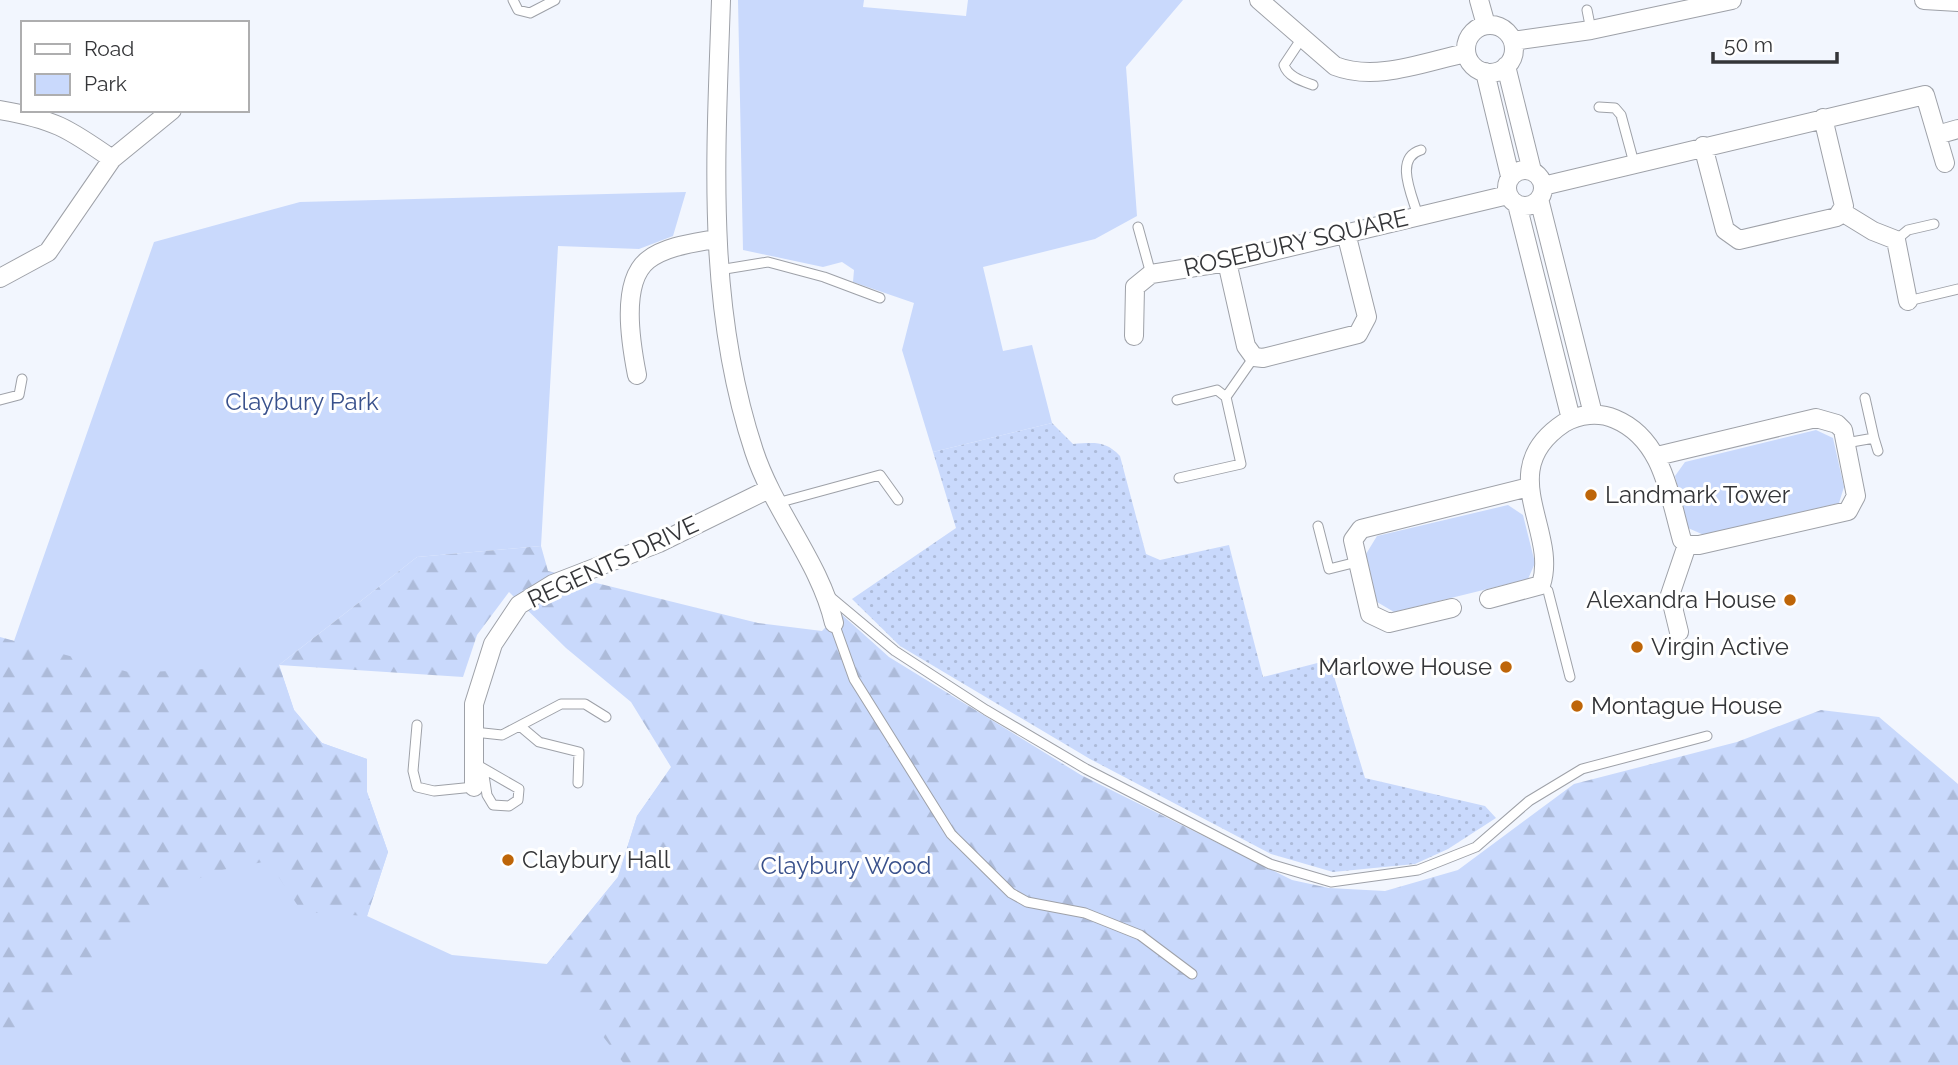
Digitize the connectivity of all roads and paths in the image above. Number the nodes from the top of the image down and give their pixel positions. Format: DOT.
graph roads {
  1 [pos="513,0"];
  2 [pos="555,0"];
  3 [pos="721,0"];
  4 [pos="1259,0"];
  5 [pos="1479,0"];
  6 [pos="1732,0"];
  7 [pos="1923,0"];
  8 [pos="1958,2"];
  9 [pos="1587,10"];
  10 [pos="1486,25"];
  11 [pos="1591,30"];
  12 [pos="1302,38"];
  13 [pos="1513,41"];
  14 [pos="1466,52"];
  15 [pos="1506,66"];
  16 [pos="1485,72"];
  17 [pos="1313,85"];
  18 [pos="1599,107"];
  19 [pos="0,110"];
  20 [pos="170,112"];
  21 [pos="1823,118"];
  22 [pos="1958,129"];
  23 [pos="1937,135"];
  24 [pos="1703,146"];
  25 [pos="1421,150"];
  26 [pos="111,159"];
  27 [pos="1634,163"];
  28 [pos="1945,163"];
  29 [pos="1510,176"];
  30 [pos="1538,185"];
  31 [pos="1513,200"];
  32 [pos="1842,212"];
  33 [pos="1418,216"];
  34 [pos="1934,224"];
  35 [pos="1138,227"];
  36 [pos="1346,233"];
  37 [pos="715,239"];
  38 [pos="1896,240"];
  39 [pos="1227,262"];
  40 [pos="719,270"];
  41 [pos="1151,274"];
  42 [pos="0,278"];
  43 [pos="1958,289"];
  44 [pos="880,298"];
  45 [pos="1908,301"];
  46 [pos="1135,336"];
  47 [pos="1254,357"];
  48 [pos="636,375"];
  49 [pos="22,379"];
  50 [pos="1226,397"];
  51 [pos="1865,398"];
  52 [pos="0,400"];
  53 [pos="1177,400"];
  54 [pos="1593,414"];
  55 [pos="1571,419"];
  56 [pos="1874,438"];
  57 [pos="1846,443"];
  58 [pos="1878,451"];
  59 [pos="1657,456"];
  60 [pos="1179,478"];
  61 [pos="1529,487"];
  62 [pos="771,497"];
  63 [pos="898,500"];
  64 [pos="1318,526"];
  65 [pos="1687,545"];
  66 [pos="1357,562"];
  67 [pos="1541,585"];
  68 [pos="827,594"];
  69 [pos="1489,599"];
  70 [pos="1452,608"];
  71 [pos="834,623"];
  72 [pos="1679,632"];
  73 [pos="1570,677"];
  74 [pos="606,717"];
  75 [pos="417,725"];
  76 [pos="520,726"];
  77 [pos="474,732"];
  78 [pos="1707,736"];
  79 [pos="479,766"];
  80 [pos="578,783"];
  81 [pos="474,787"];
  82 [pos="1192,974"];
  1 -- 2 [label="lane"];
  3 -- 37 [label="street"];
  4 -- 12 [label="street"];
  5 -- 10 [label="street"];
  6 -- 11 [label="street"];
  7 -- 8 [label="street"];
  9 -- 11 [label="lane"];
  10 -- 13 [label="street"];
  10 -- 14 [label="street"];
  11 -- 13 [label="street"];
  12 -- 14 [label="street"];
  12 -- 17 [label="lane"];
  13 -- 15 [label="street"];
  14 -- 16 [label="street"];
  15 -- 16 [label="street"];
  15 -- 30 [label="street"];
  16 -- 29 [label="street"];
  18 -- 27 [label="lane"];
  19 -- 26 [label="street"];
  20 -- 26 [label="street"];
  21 -- 23 [label="street"];
  21 -- 24 [label="street"];
  21 -- 32 [label="street"];
  22 -- 23 [label="street"];
  23 -- 28 [label="street"];
  24 -- 27 [label="street"];
  24 -- 32 [label="street"];
  25 -- 33 [label="lane"];
  26 -- 42 [label="street"];
  27 -- 30 [label="street"];
  29 -- 30 [label="street"];
  29 -- 31 [label="street"];
  30 -- 31 [label="street"];
  30 -- 54 [label="street"];
  31 -- 33 [label="street, ROSEBURY SQUARE"];
  31 -- 55 [label="street"];
  32 -- 38 [label="street"];
  33 -- 36 [label="street, ROSEBURY SQUARE"];
  34 -- 38 [label="lane"];
  35 -- 41 [label="lane"];
  36 -- 39 [label="street, ROSEBURY SQUARE"];
  36 -- 47 [label="street"];
  37 -- 40 [label="street"];
  37 -- 48 [label="street"];
  38 -- 45 [label="street"];
  39 -- 41 [label="street, ROSEBURY SQUARE"];
  39 -- 47 [label="street"];
  40 -- 44 [label="lane"];
  40 -- 62 [label="street"];
  41 -- 46 [label="street, ROSEBURY SQUARE"];
  43 -- 45 [label="lane"];
  47 -- 50 [label="lane"];
  49 -- 52 [label="lane"];
  50 -- 53 [label="lane"];
  50 -- 60 [label="lane"];
  51 -- 56 [label="lane"];
  54 -- 55 [label="street"];
  54 -- 59 [label="street"];
  55 -- 61 [label="street"];
  56 -- 57 [label="lane"];
  56 -- 58 [label="lane"];
  57 -- 59 [label="street"];
  57 -- 65 [label="street"];
  59 -- 65 [label="street"];
  61 -- 66 [label="street"];
  61 -- 67 [label="street"];
  62 -- 63 [label="lane"];
  62 -- 68 [label="street"];
  62 -- 77 [label="street, REGENTS DRIVE"];
  64 -- 66 [label="lane"];
  65 -- 72 [label="street"];
  66 -- 70 [label="street"];
  67 -- 69 [label="street"];
  67 -- 73 [label="lane"];
  68 -- 71 [label="street"];
  68 -- 78 [label="lane"];
  71 -- 82 [label="lane"];
  74 -- 76 [label="lane"];
  75 -- 81 [label="lane"];
  76 -- 77 [label="lane"];
  76 -- 80 [label="lane"];
  77 -- 79 [label="street, REGENTS DRIVE"];
  79 -- 79 [label="lane"];
  79 -- 81 [label="street, REGENTS DRIVE"];
}
